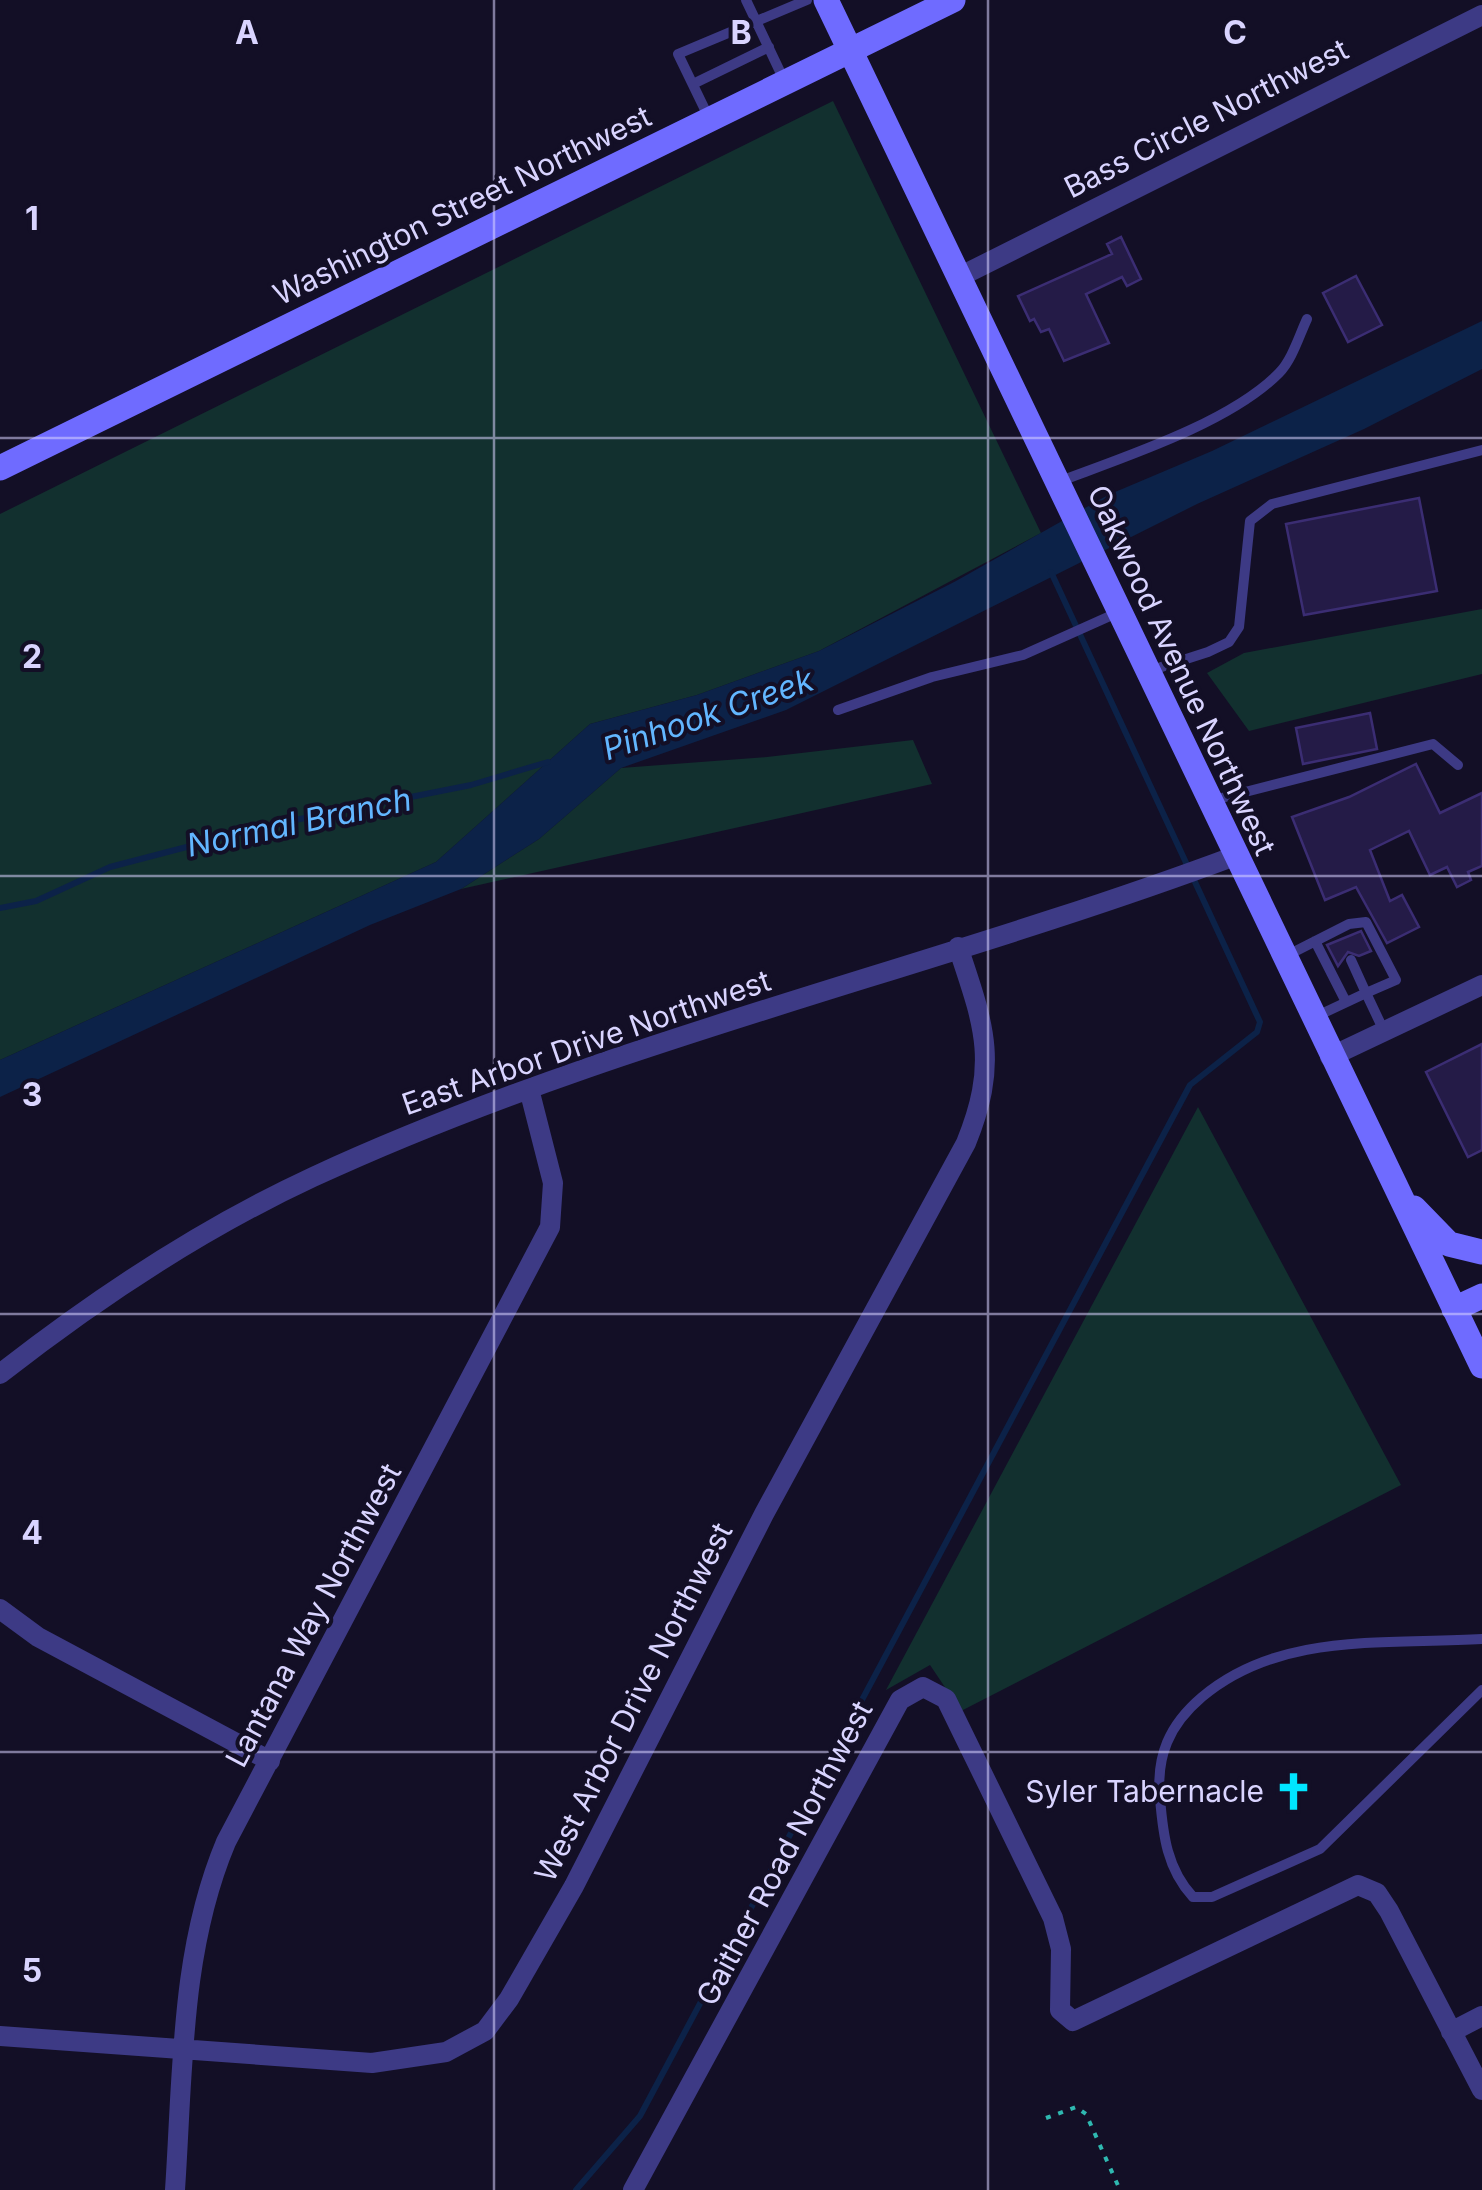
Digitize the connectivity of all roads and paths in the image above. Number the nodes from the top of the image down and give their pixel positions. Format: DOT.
graph roads {
  1 [pos="746,0"];
  2 [pos="807,0"];
  3 [pos="826,0"];
  4 [pos="952,0"];
  5 [pos="786,4"];
  6 [pos="1482,15"];
  7 [pos="756,23"];
  8 [pos="769,47"];
  9 [pos="850,51"];
  10 [pos="786,83"];
  11 [pos="693,84"];
  12 [pos="710,120"];
  13 [pos="959,277"];
  14 [pos="1307,319"];
  15 [pos="1482,450"];
  16 [pos="0,468"];
  17 [pos="1058,482"];
  18 [pos="1120,612"];
  19 [pos="1148,672"];
  20 [pos="838,710"];
  21 [pos="1458,765"];
  22 [pos="1209,802"];
  23 [pos="1235,856"];
  24 [pos="1316,941"];
  25 [pos="958,946"];
  26 [pos="1283,957"];
  27 [pos="1351,960"];
  28 [pos="1482,985"];
  29 [pos="1366,993"];
  30 [pos="1346,1002"];
  31 [pos="1312,1018"];
  32 [pos="1384,1031"];
  33 [pos="1330,1058"];
  34 [pos="529,1089"];
  35 [pos="1390,1178"];
  36 [pos="1482,1252"];
  37 [pos="1482,1296"];
  38 [pos="1454,1309"];
  39 [pos="1482,1366"];
  40 [pos="0,1374"];
  41 [pos="0,1609"];
  42 [pos="1482,1639"];
  43 [pos="1482,1690"];
  44 [pos="270,1761"];
  45 [pos="1482,2016"];
  46 [pos="1452,2032"];
  47 [pos="0,2036"];
  48 [pos="184,2051"];
  49 [pos="1482,2090"];
  50 [pos="1046,2118"];
  51 [pos="175,2190"];
  52 [pos="633,2190"];
  53 [pos="1120,2190"];
  1 -- 7 [label="lane"];
  2 -- 5 [label="lane"];
  3 -- 9 [label="street, Oakwood Avenue Northwest"];
  4 -- 9 [label="street, Washington Street Northwest"];
  5 -- 7 [label="lane"];
  6 -- 13 [label="street, Bass Circle Northwest"];
  7 -- 8 [label="lane"];
  7 -- 11 [label="lane"];
  8 -- 10 [label="lane"];
  8 -- 11 [label="lane"];
  9 -- 10 [label="street, Washington Street Northwest"];
  9 -- 13 [label="street, Oakwood Avenue Northwest"];
  10 -- 12 [label="street, Washington Street Northwest"];
  11 -- 12 [label="lane"];
  12 -- 16 [label="street, Washington Street Northwest"];
  13 -- 17 [label="street, Oakwood Avenue Northwest"];
  14 -- 17 [label="lane"];
  15 -- 19 [label="lane"];
  17 -- 18 [label="street, Oakwood Avenue Northwest"];
  18 -- 19 [label="street, Oakwood Avenue Northwest"];
  18 -- 20 [label="lane"];
  19 -- 22 [label="street, Oakwood Avenue Northwest"];
  21 -- 22 [label="lane"];
  22 -- 23 [label="street, Oakwood Avenue Northwest"];
  23 -- 25 [label="street, East Arbor Drive Northwest"];
  23 -- 26 [label="street, Oakwood Avenue Northwest"];
  24 -- 26 [label="lane"];
  24 -- 29 [label="lane"];
  24 -- 30 [label="lane"];
  25 -- 34 [label="street, East Arbor Drive Northwest"];
  25 -- 48 [label="street, West Arbor Drive Northwest"];
  26 -- 31 [label="street, Oakwood Avenue Northwest"];
  27 -- 29 [label="lane"];
  28 -- 32 [label="street"];
  29 -- 30 [label="lane"];
  29 -- 32 [label="lane"];
  30 -- 31 [label="lane"];
  31 -- 33 [label="street, Oakwood Avenue Northwest"];
  32 -- 33 [label="street"];
  33 -- 35 [label="street, Oakwood Avenue Northwest"];
  34 -- 40 [label="street, East Arbor Drive Northwest"];
  34 -- 44 [label="street, Lantana Way Northwest"];
  35 -- 36 [label="street"];
  35 -- 38 [label="street, Oakwood Avenue Northwest"];
  37 -- 38 [label="street"];
  38 -- 39 [label="street, Oakwood Avenue Northwest"];
  41 -- 44 [label="street"];
  42 -- 43 [label="lane"];
  44 -- 48 [label="street, Lantana Way Northwest"];
  45 -- 46 [label="street"];
  46 -- 49 [label="street, Gaither Road Northwest"];
  46 -- 52 [label="street, Gaither Road Northwest"];
  47 -- 48 [label="street, West Arbor Drive Northwest"];
  48 -- 51 [label="street, Lantana Way Northwest"];
  50 -- 53 [label="path"];
}
